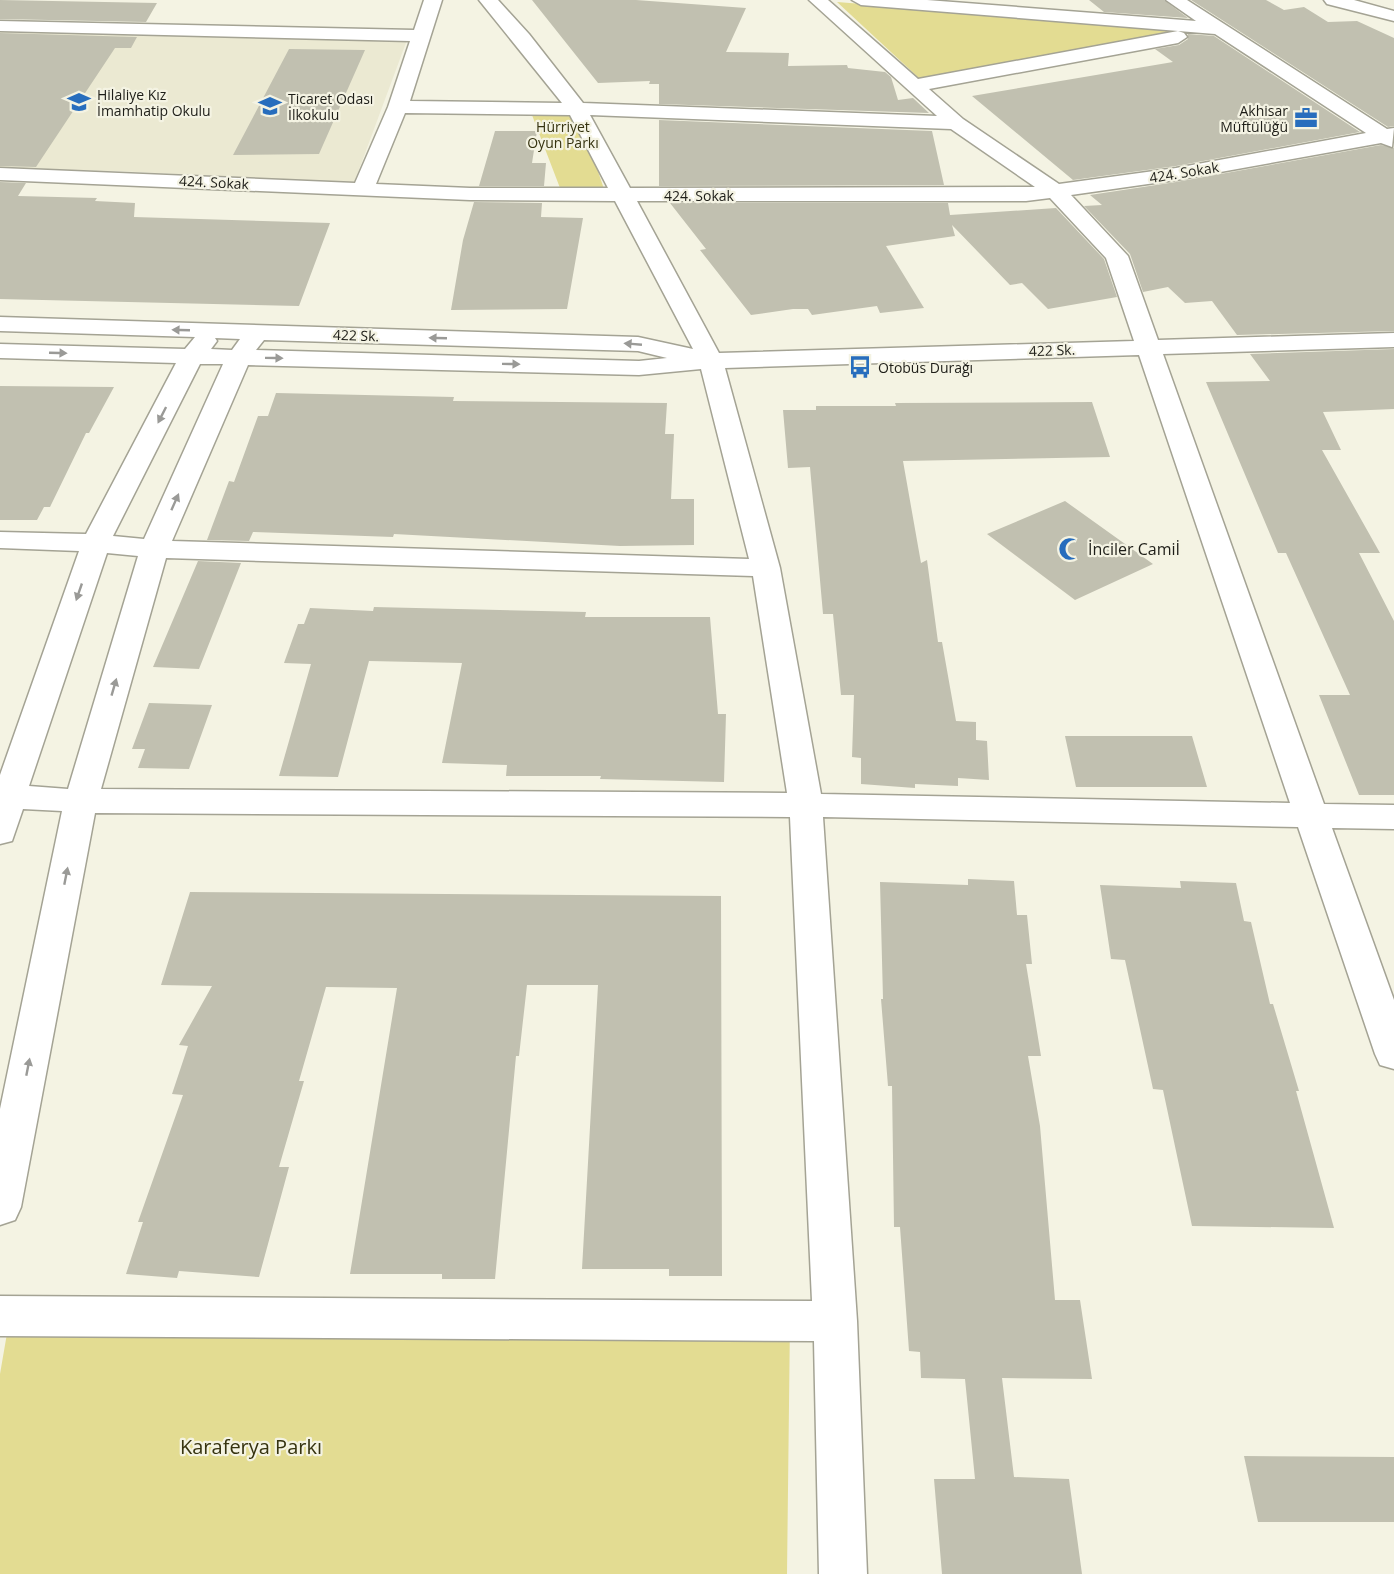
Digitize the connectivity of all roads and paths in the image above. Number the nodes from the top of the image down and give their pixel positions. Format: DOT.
graph roads {
  1 [pos="433,0"];
  2 [pos="488,0"];
  3 [pos="818,0"];
  4 [pos="861,0"];
  5 [pos="1175,0"];
  6 [pos="1333,0"];
  7 [pos="1394,16"];
  8 [pos="0,26"];
  9 [pos="1222,29"];
  10 [pos="422,36"];
  11 [pos="913,86"];
  12 [pos="572,102"];
  13 [pos="934,104"];
  14 [pos="398,107"];
  15 [pos="956,123"];
  16 [pos="1391,137"];
  17 [pos="0,174"];
  18 [pos="363,189"];
  19 [pos="1055,191"];
  20 [pos="623,195"];
  21 [pos="0,324"];
  22 [pos="214,331"];
  23 [pos="1394,340"];
  24 [pos="248,345"];
  25 [pos="1147,348"];
  26 [pos="0,351"];
  27 [pos="192,356"];
  28 [pos="711,361"];
  29 [pos="0,540"];
  30 [pos="96,543"];
  31 [pos="154,549"];
  32 [pos="766,568"];
  33 [pos="4,796"];
  34 [pos="81,801"];
  35 [pos="806,805"];
  36 [pos="1310,816"];
  37 [pos="1394,817"];
  38 [pos="0,832"];
  39 [pos="1394,1054"];
  40 [pos="10,1108"];
  41 [pos="0,1207"];
  42 [pos="0,1316"];
  43 [pos="835,1321"];
  44 [pos="843,1574"];
  1 -- 10 [label="street"];
  2 -- 12 [label="street"];
  3 -- 11 [label="street"];
  4 -- 9 [label="street"];
  5 -- 9 [label="street"];
  6 -- 7 [label="street"];
  8 -- 10 [label="street"];
  9 -- 11 [label="street"];
  9 -- 16 [label="street"];
  10 -- 14 [label="street"];
  11 -- 13 [label="street"];
  12 -- 13 [label="street"];
  12 -- 14 [label="street"];
  12 -- 15 [label="street"];
  12 -- 20 [label="street"];
  13 -- 15 [label="street"];
  14 -- 18 [label="street"];
  15 -- 19 [label="street"];
  16 -- 19 [label="street, 424. Sokak"];
  17 -- 18 [label="street, 424. Sokak"];
  18 -- 20 [label="street, 424. Sokak"];
  19 -- 20 [label="street, 424. Sokak"];
  19 -- 25 [label="street"];
  20 -- 28 [label="street"];
  22 -- 21 [label="street, 422 Sk., one-way"];
  22 -- 24 [label="street, 422 Sk."];
  22 -- 27 [label="street"];
  23 -- 25 [label="street, 422 Sk."];
  24 -- 27 [label="street, 422 Sk."];
  24 -- 28 [label="street, 422 Sk."];
  31 -- 24 [label="street, one-way"];
  25 -- 28 [label="street, 422 Sk."];
  25 -- 36 [label="street"];
  26 -- 27 [label="street, 422 Sk., one-way"];
  27 -- 30 [label="street, one-way"];
  28 -- 32 [label="street"];
  29 -- 30 [label="street"];
  30 -- 31 [label="street"];
  30 -- 33 [label="street, one-way"];
  31 -- 32 [label="street"];
  34 -- 31 [label="street, one-way"];
  32 -- 35 [label="street"];
  33 -- 34 [label="street"];
  33 -- 38 [label="street"];
  34 -- 35 [label="street"];
  40 -- 34 [label="street, one-way"];
  35 -- 36 [label="street"];
  35 -- 43 [label="street"];
  36 -- 37 [label="street"];
  36 -- 39 [label="street"];
  40 -- 41 [label="street"];
  42 -- 43 [label="street"];
  43 -- 44 [label="street"];
}
